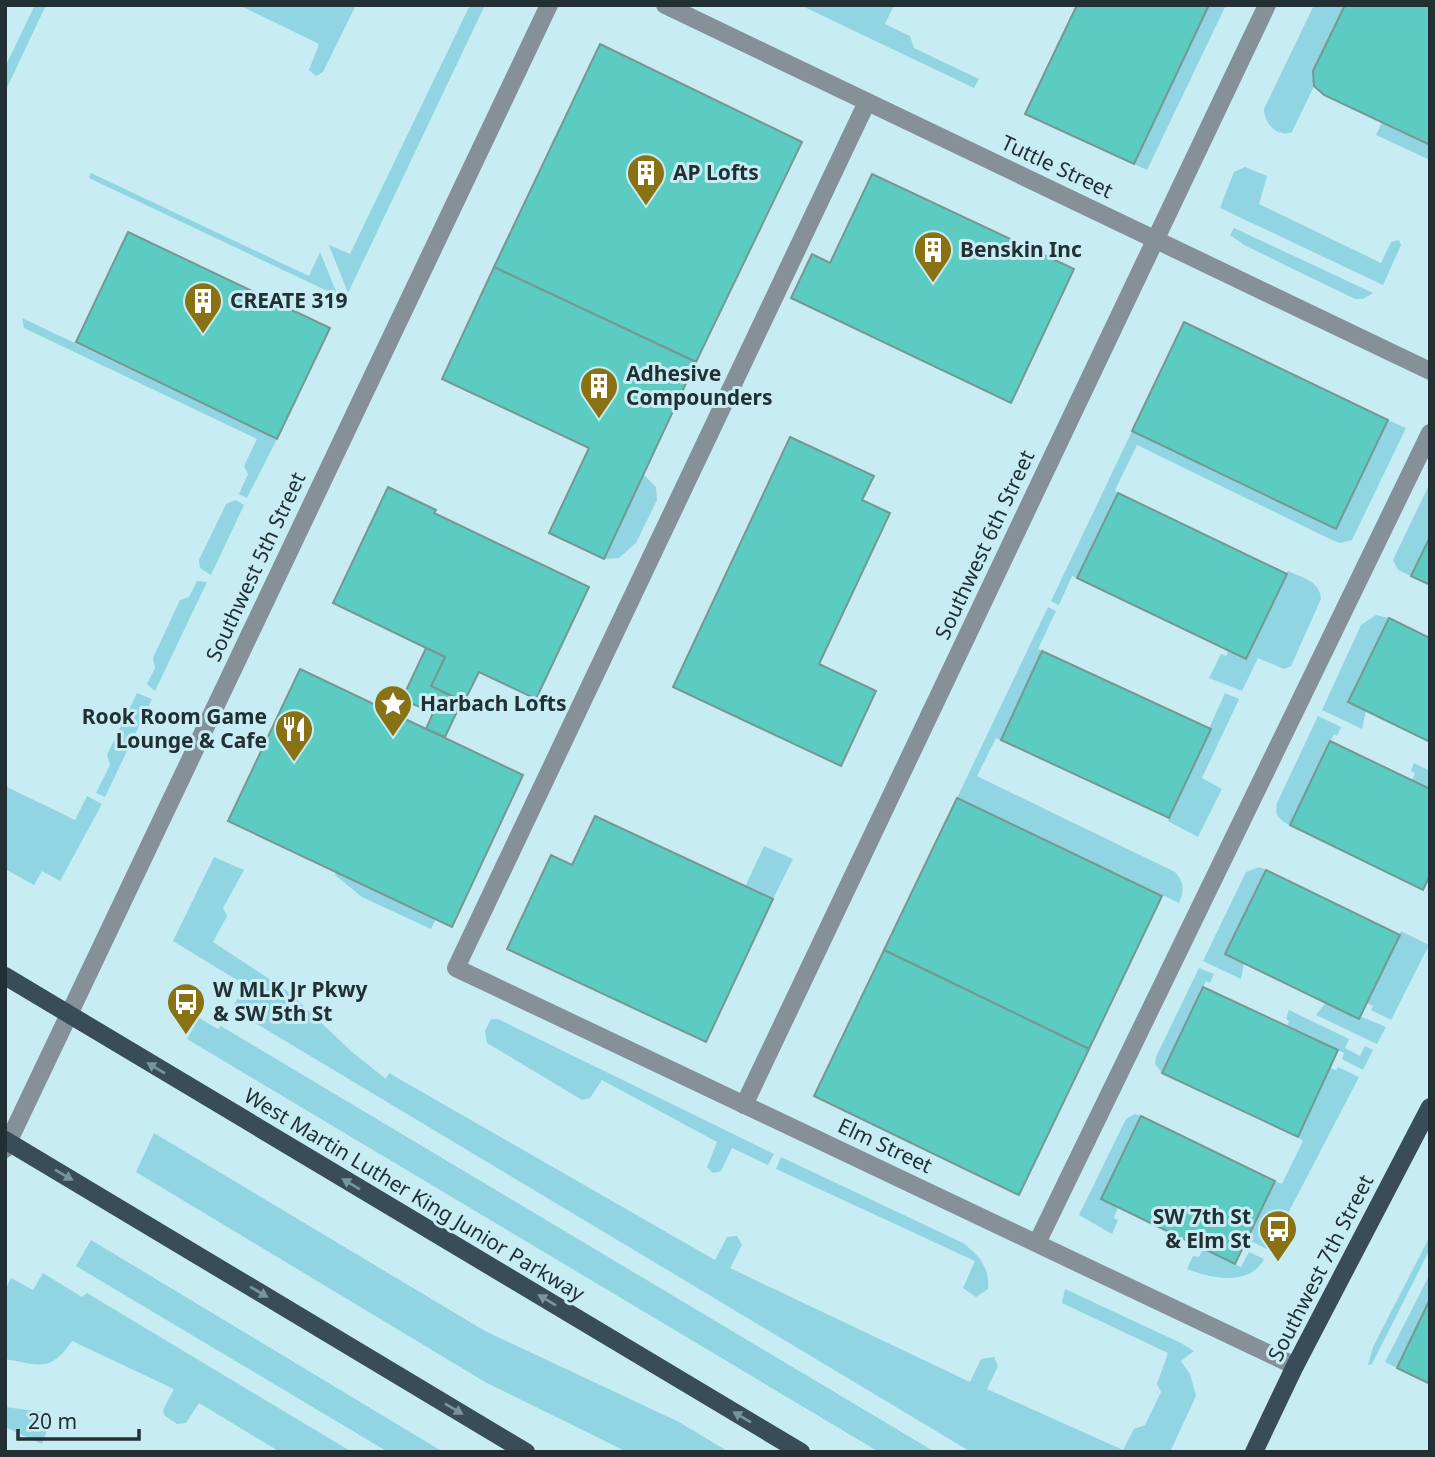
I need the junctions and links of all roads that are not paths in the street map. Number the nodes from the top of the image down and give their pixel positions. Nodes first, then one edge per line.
1 (549, 5) edge
2 (665, 5) edge
3 (1267, 5) edge
4 (867, 102) junction
5 (1156, 239) junction
6 (1430, 371) edge
7 (1430, 433) edge
8 (5, 976) edge
9 (67, 1015) junction
10 (744, 1105) junction
11 (1430, 1107) edge
12 (6, 1143) edge
13 (1037, 1242) junction
14 (1295, 1366) junction
15 (526, 1452) edge
16 (801, 1452) edge
17 (1254, 1452) edge

1 - 9 street, Southwest 5th Street
2 - 4 street, Tuttle Street
3 - 5 street, Southwest 6th Street
4 - 5 street, Tuttle Street
4 - 10 street, Elm Street
5 - 6 street, Tuttle Street
5 - 10 street, Southwest 6th Street
7 - 13 street
8 - 9 main road, West Martin Luther King Junior Parkway
9 - 12 street, Southwest 5th Street
16 -> 9 main road, West Martin Luther King Junior Parkway
10 - 13 street, Elm Street
11 - 14 main road, Southwest 7th Street
12 -> 15 main road
13 - 14 street, Elm Street
14 - 17 main road, Southwest 7th Street

